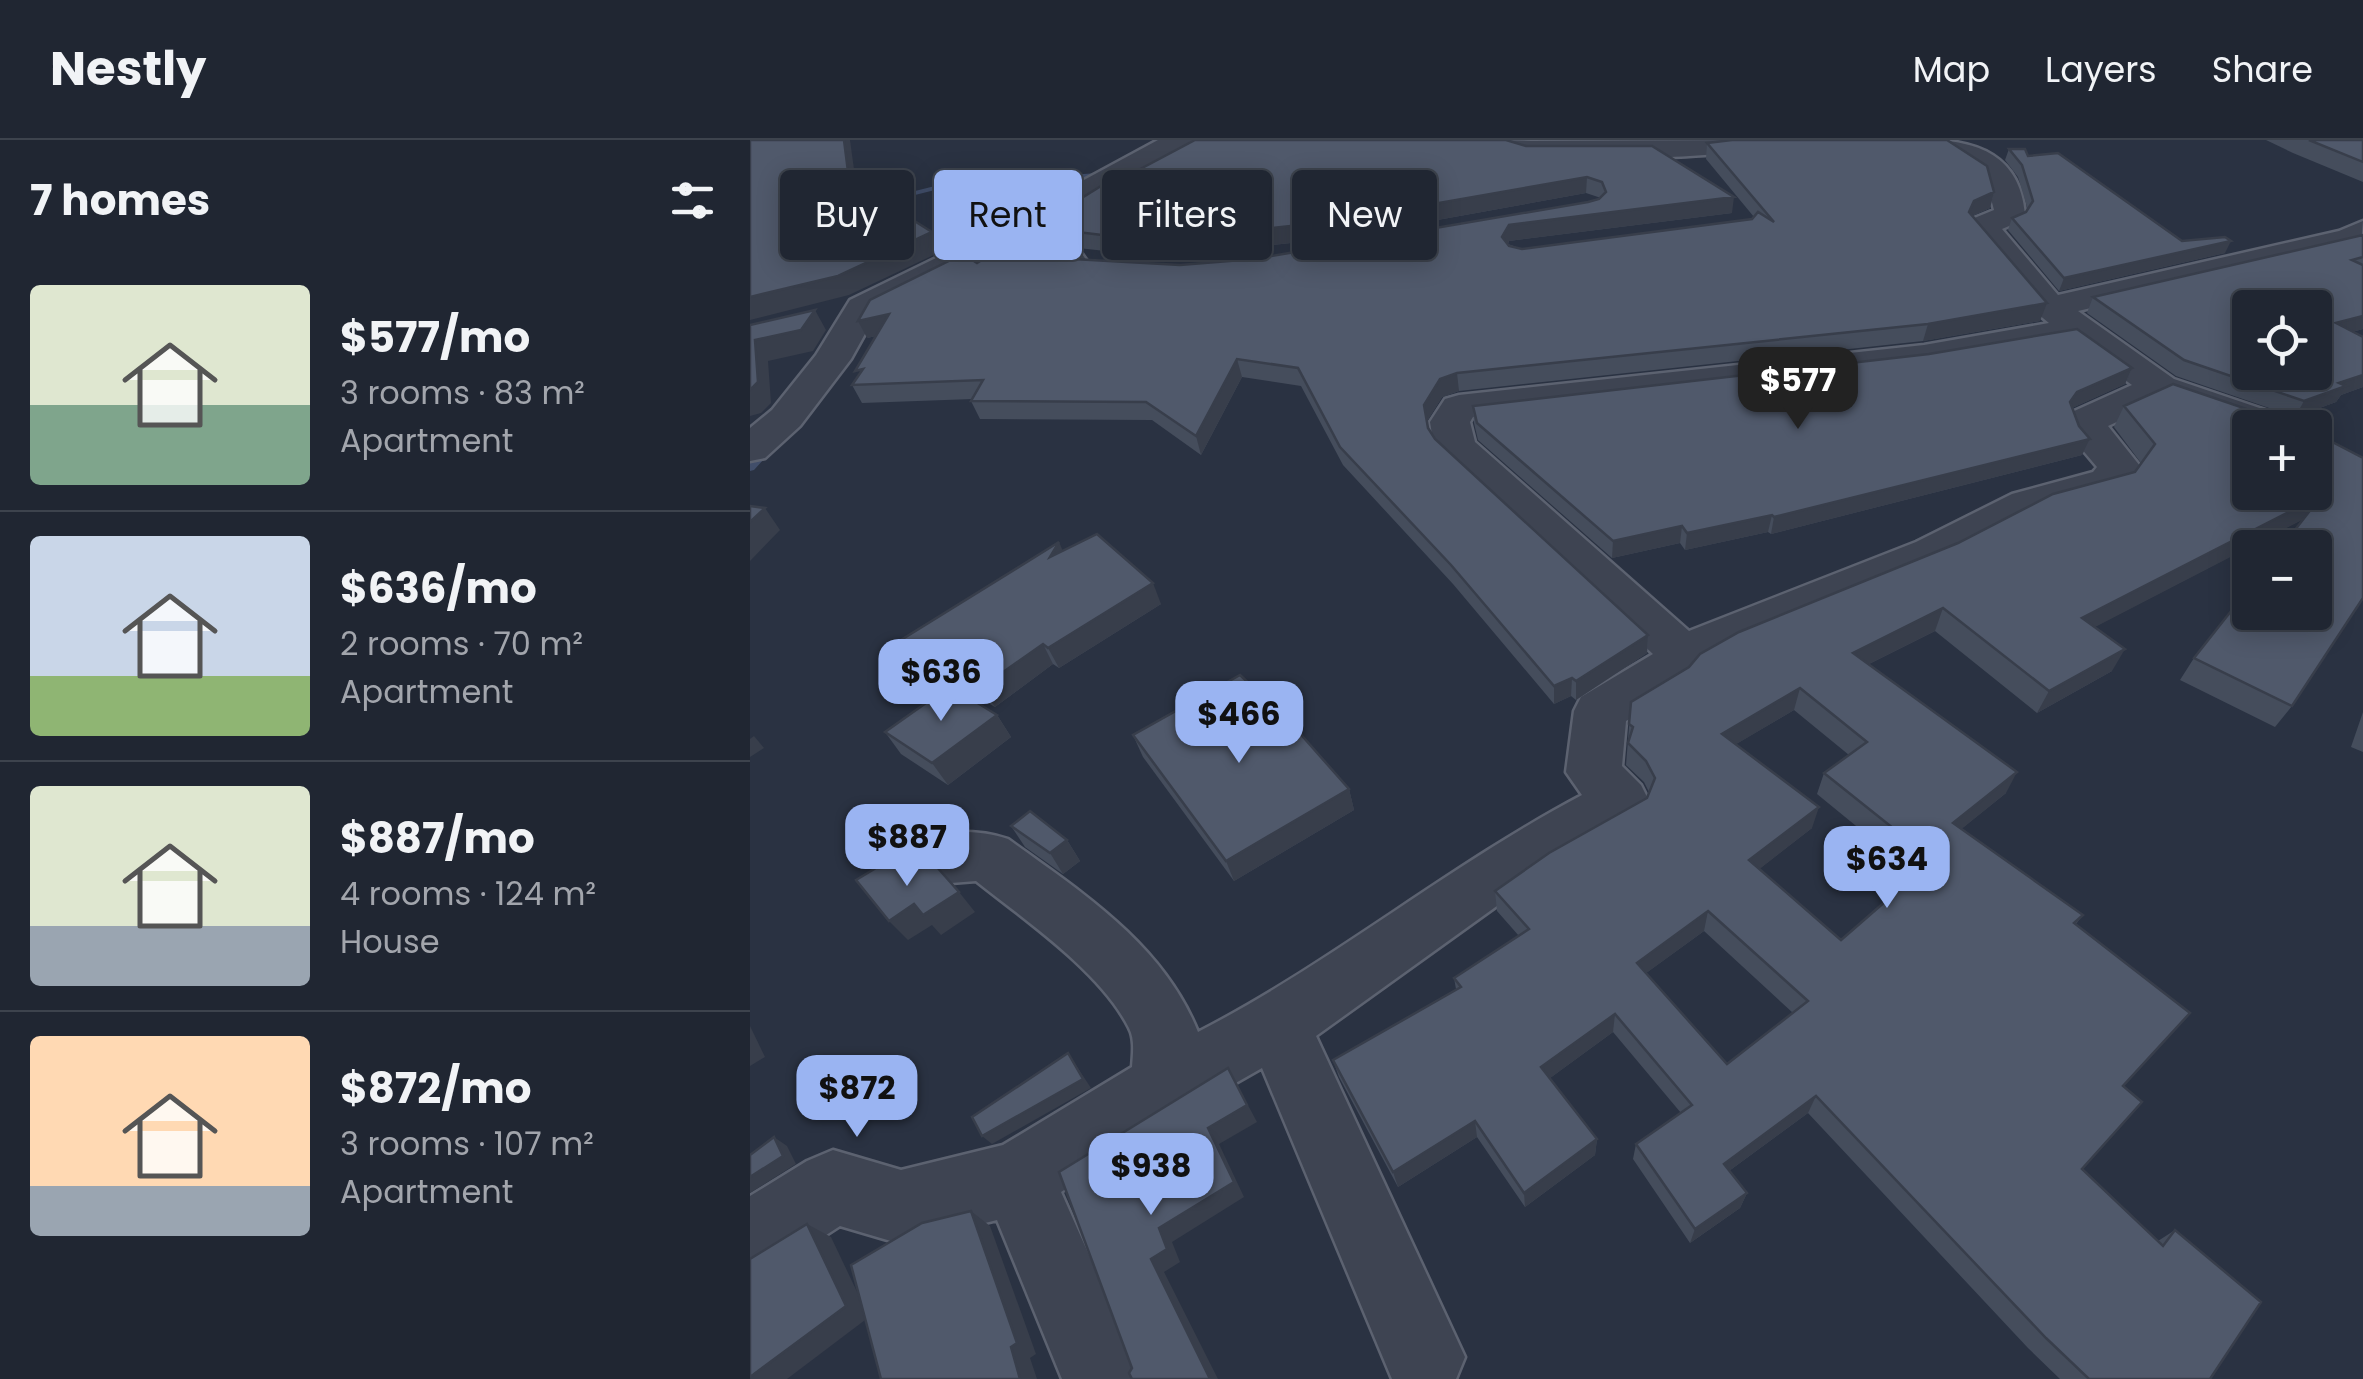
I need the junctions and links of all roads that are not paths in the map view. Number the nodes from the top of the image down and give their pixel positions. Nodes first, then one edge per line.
1 (1179, 140) edge
2 (1508, 140) edge
3 (1774, 140) edge
4 (1940, 140) edge
5 (1082, 193) edge
6 (2363, 231) edge
7 (957, 260) edge
8 (1056, 260) edge
9 (1094, 263) edge
10 (862, 306) junction
11 (2066, 317) junction
12 (815, 318) edge
13 (2160, 387) junction
14 (2232, 412) edge
15 (750, 449) edge
16 (1682, 654) junction
17 (901, 862) dead end
18 (1276, 1024) junction
19 (1165, 1084) junction
20 (1018, 1178) junction
21 (750, 1240) edge
22 (1424, 1356) dead end
23 (1103, 1379) edge

1 - 5 street
2 - 3 street
4 - 11 street
6 - 11 street
7 - 10 street
8 - 9 street
10 - 12 street
10 - 15 street
11 - 13 street
11 - 16 street
13 - 14 street
13 - 16 street
16 - 18 street
17 - 19 street
18 - 19 street
18 - 22 street
19 - 20 street
20 - 21 street
20 - 23 street

